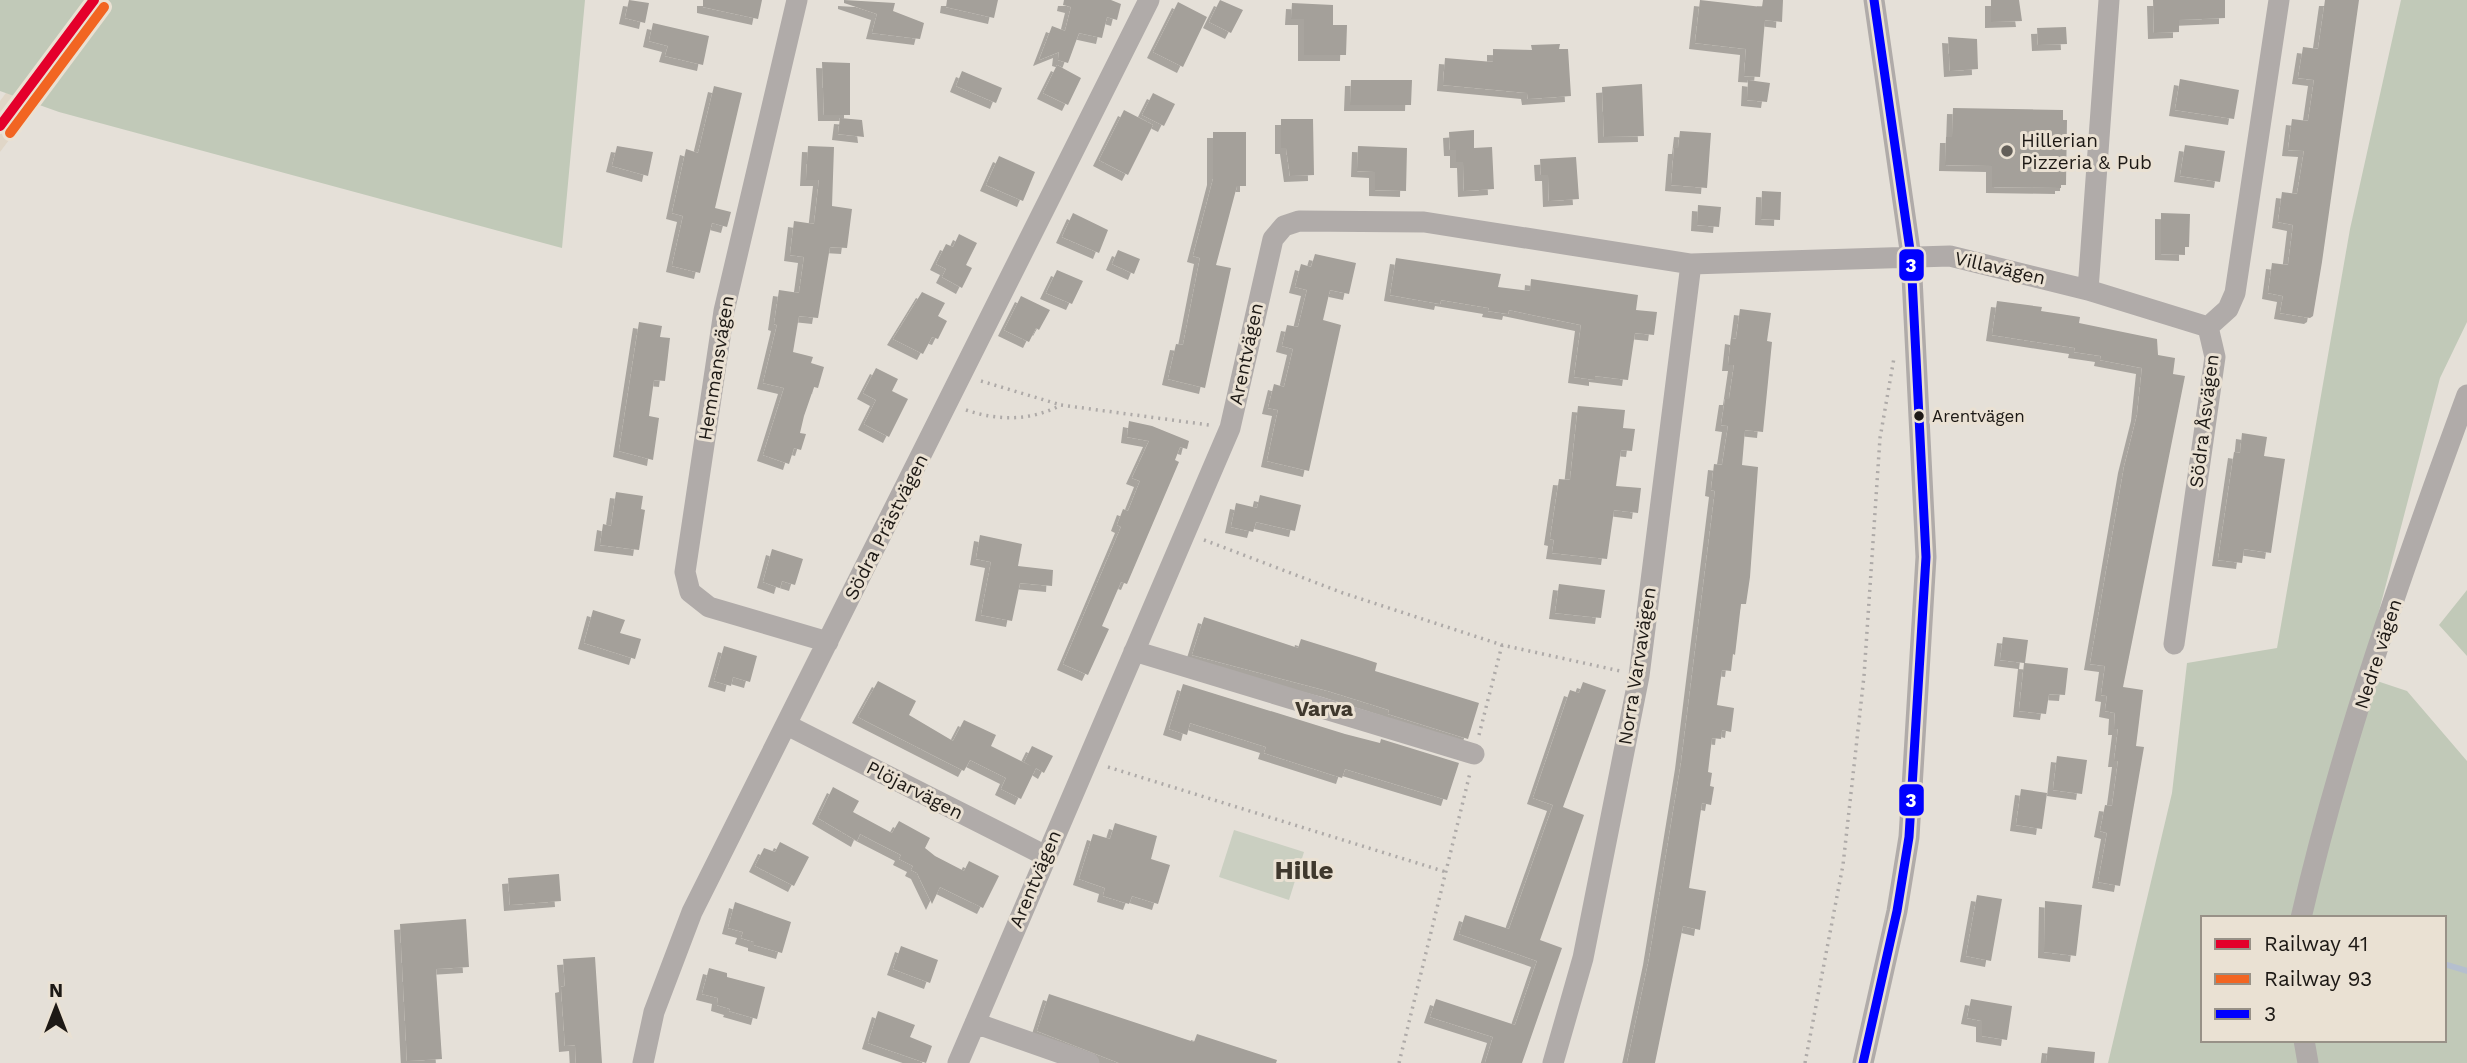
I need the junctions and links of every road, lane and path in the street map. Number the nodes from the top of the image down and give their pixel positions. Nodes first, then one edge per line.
1 (797, 0) edge
2 (1149, 0) edge
3 (1874, 0) edge
4 (2109, 0) edge
5 (2279, 0) edge
6 (1911, 257) junction
7 (1691, 264) junction
8 (2088, 290) junction
9 (2208, 327) junction
10 (1895, 347) dead end
11 (962, 375) junction
12 (2467, 395) edge
13 (947, 404) junction
14 (1061, 405) junction
15 (1230, 428) junction
16 (1185, 532) junction
17 (828, 642) junction
18 (2174, 644) dead end
19 (1502, 645) junction
20 (1134, 651) junction
21 (1639, 676) junction
22 (787, 725) junction
23 (1474, 754) junction
24 (1086, 760) junction
25 (1044, 855) junction
26 (1446, 872) junction
27 (2301, 916) edge
28 (975, 1023) junction
29 (2304, 1042) edge
30 (643, 1063) edge
31 (958, 1063) edge
32 (1089, 1063) edge
33 (1399, 1063) edge
34 (1553, 1063) edge
35 (1805, 1063) edge
36 (1863, 1063) edge
37 (2308, 1063) edge

1 - 17 street, Hemmansvägen
2 - 11 street, Södra Prästvägen
3 - 6 street
4 - 8 street
5 - 9 street, Södra Åsvägen
6 - 7 street, Arentvägen
6 - 8 street, Villavägen
6 - 36 street
7 - 15 street, Arentvägen
7 - 21 street, Norra Varvavägen
8 - 9 street, Villavägen
9 - 18 street, Södra Åsvägen
10 - 35 path
11 - 13 street, Södra Prästvägen
11 - 14 path
12 - 27 street, Nedre vägen
13 - 14 path
13 - 17 street, Södra Prästvägen
14 - 15 path
15 - 16 street, Arentvägen
16 - 19 path
16 - 20 street, Arentvägen
17 - 22 street, Södra Prästvägen
19 - 21 path
19 - 23 path
20 - 23 street
20 - 24 street, Arentvägen
21 - 34 street, Norra Varvavägen
22 - 25 street, Plöjarvägen
22 - 30 street, Södra Prästvägen
23 - 26 path
24 - 25 street, Arentvägen
24 - 26 path
25 - 28 street, Arentvägen
26 - 33 path
28 - 31 street, Arentvägen
28 - 32 street
29 - 37 street

